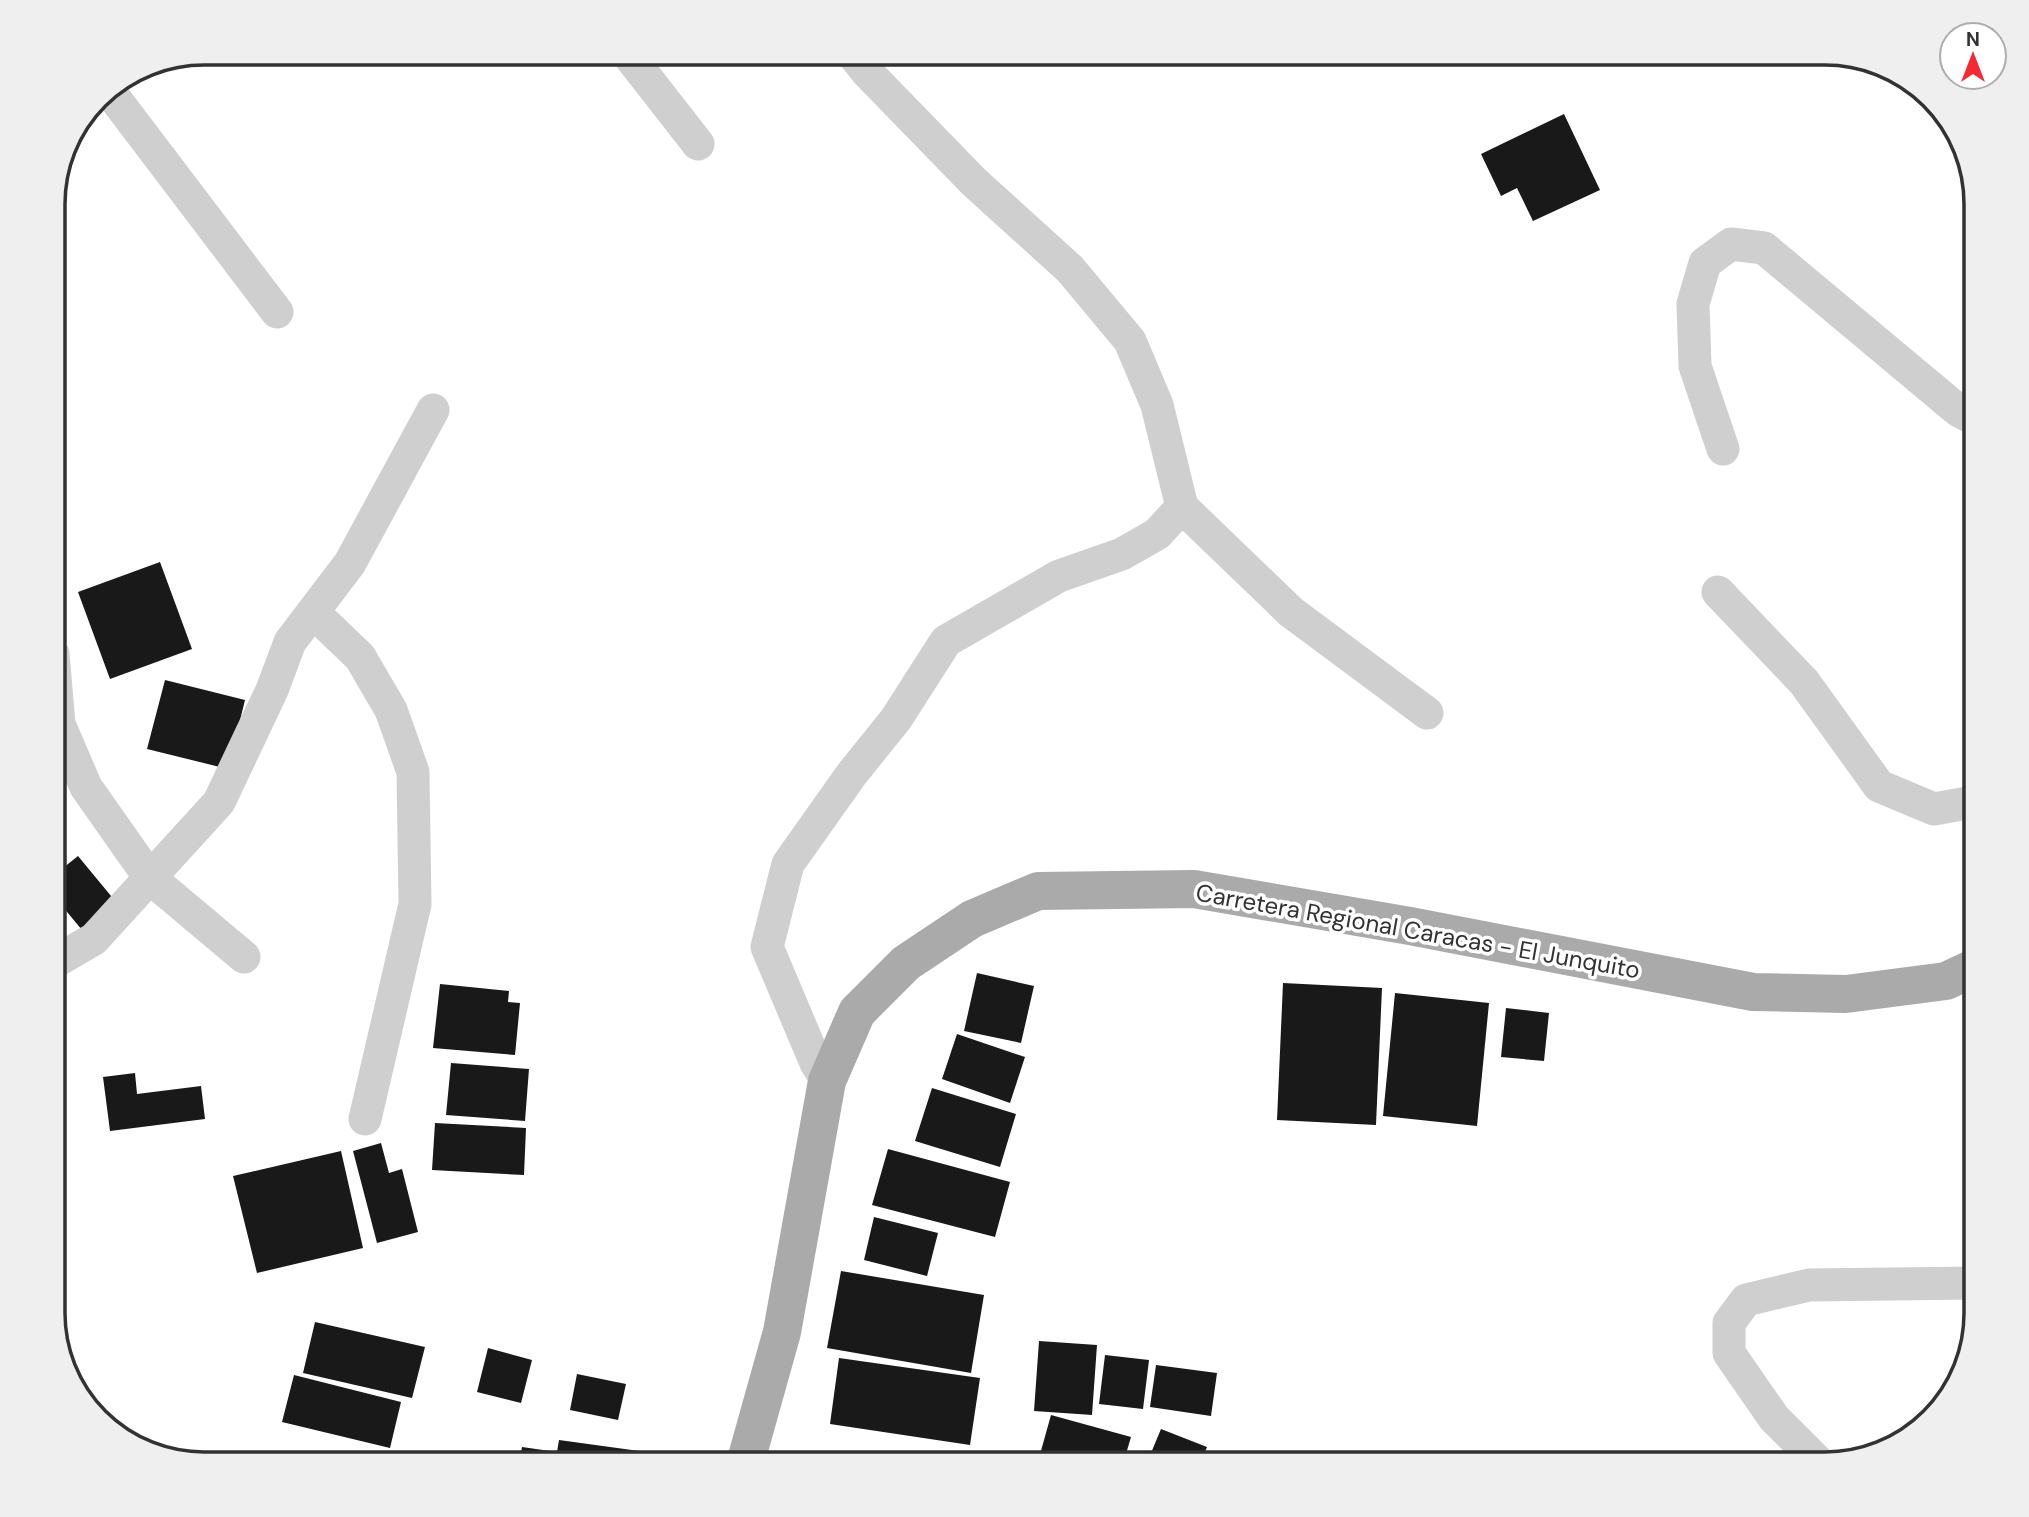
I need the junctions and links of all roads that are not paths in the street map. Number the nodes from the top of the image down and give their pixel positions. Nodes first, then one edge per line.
1 (637, 65) edge
2 (862, 65) edge
3 (114, 97) edge
4 (698, 144) dead end
5 (277, 312) dead end
6 (433, 410) dead end
7 (1964, 414) edge
8 (1723, 449) dead end
9 (1182, 507) junction
10 (1718, 592) dead end
11 (313, 612) junction
12 (1427, 713) dead end
13 (65, 746) edge
14 (1964, 804) edge
15 (150, 878) junction
16 (65, 956) edge
17 (244, 957) dead end
18 (1964, 973) edge
19 (827, 1081) junction
20 (365, 1119) dead end
21 (1964, 1283) edge
22 (749, 1452) edge
23 (1807, 1452) edge

1 - 4 street
2 - 9 street
3 - 5 street
6 - 11 street
7 - 8 street
9 - 12 street
9 - 19 street
10 - 14 street
11 - 15 street
11 - 20 street
13 - 15 street
15 - 16 street
15 - 17 street
18 - 19 main road, Carretera Regional Caracas - El Junquito
19 - 22 main road, Carretera Regional Caracas - El Junquito
21 - 23 street

